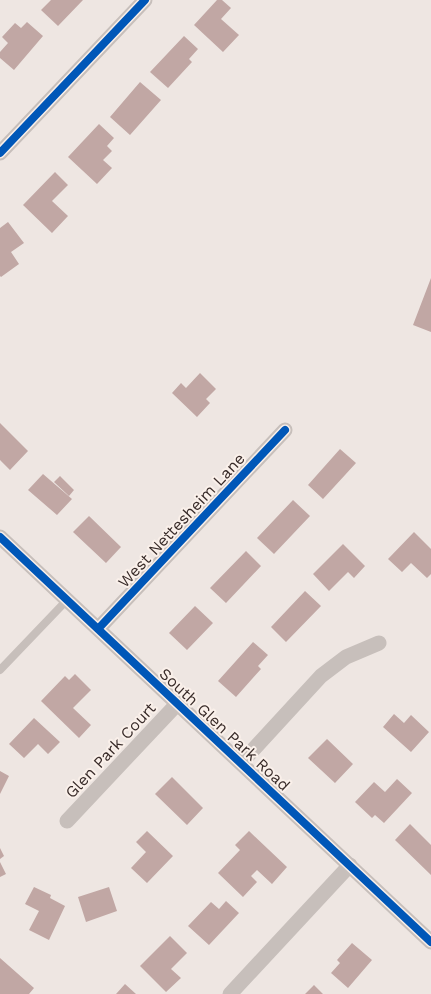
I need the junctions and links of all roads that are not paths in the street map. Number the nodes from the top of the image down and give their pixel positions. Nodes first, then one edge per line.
1 (145, 0) edge
2 (0, 153) edge
3 (285, 430) dead end
4 (0, 537) edge
5 (67, 600) junction
6 (98, 628) junction
7 (380, 643) dead end
8 (0, 670) edge
9 (178, 703) junction
10 (240, 763) junction
11 (67, 822) dead end
12 (350, 865) junction
13 (431, 942) edge
14 (230, 994) edge

1 - 2 street
3 - 6 street, West Nettesheim Lane
4 - 5 street, South Glen Park Road
5 - 6 street, South Glen Park Road
5 - 8 lane
6 - 9 street, South Glen Park Road
7 - 10 street
9 - 10 street, South Glen Park Road
9 - 11 street, Glen Park Court
10 - 12 street, South Glen Park Road
12 - 13 street, South Glen Park Road
12 - 14 street

